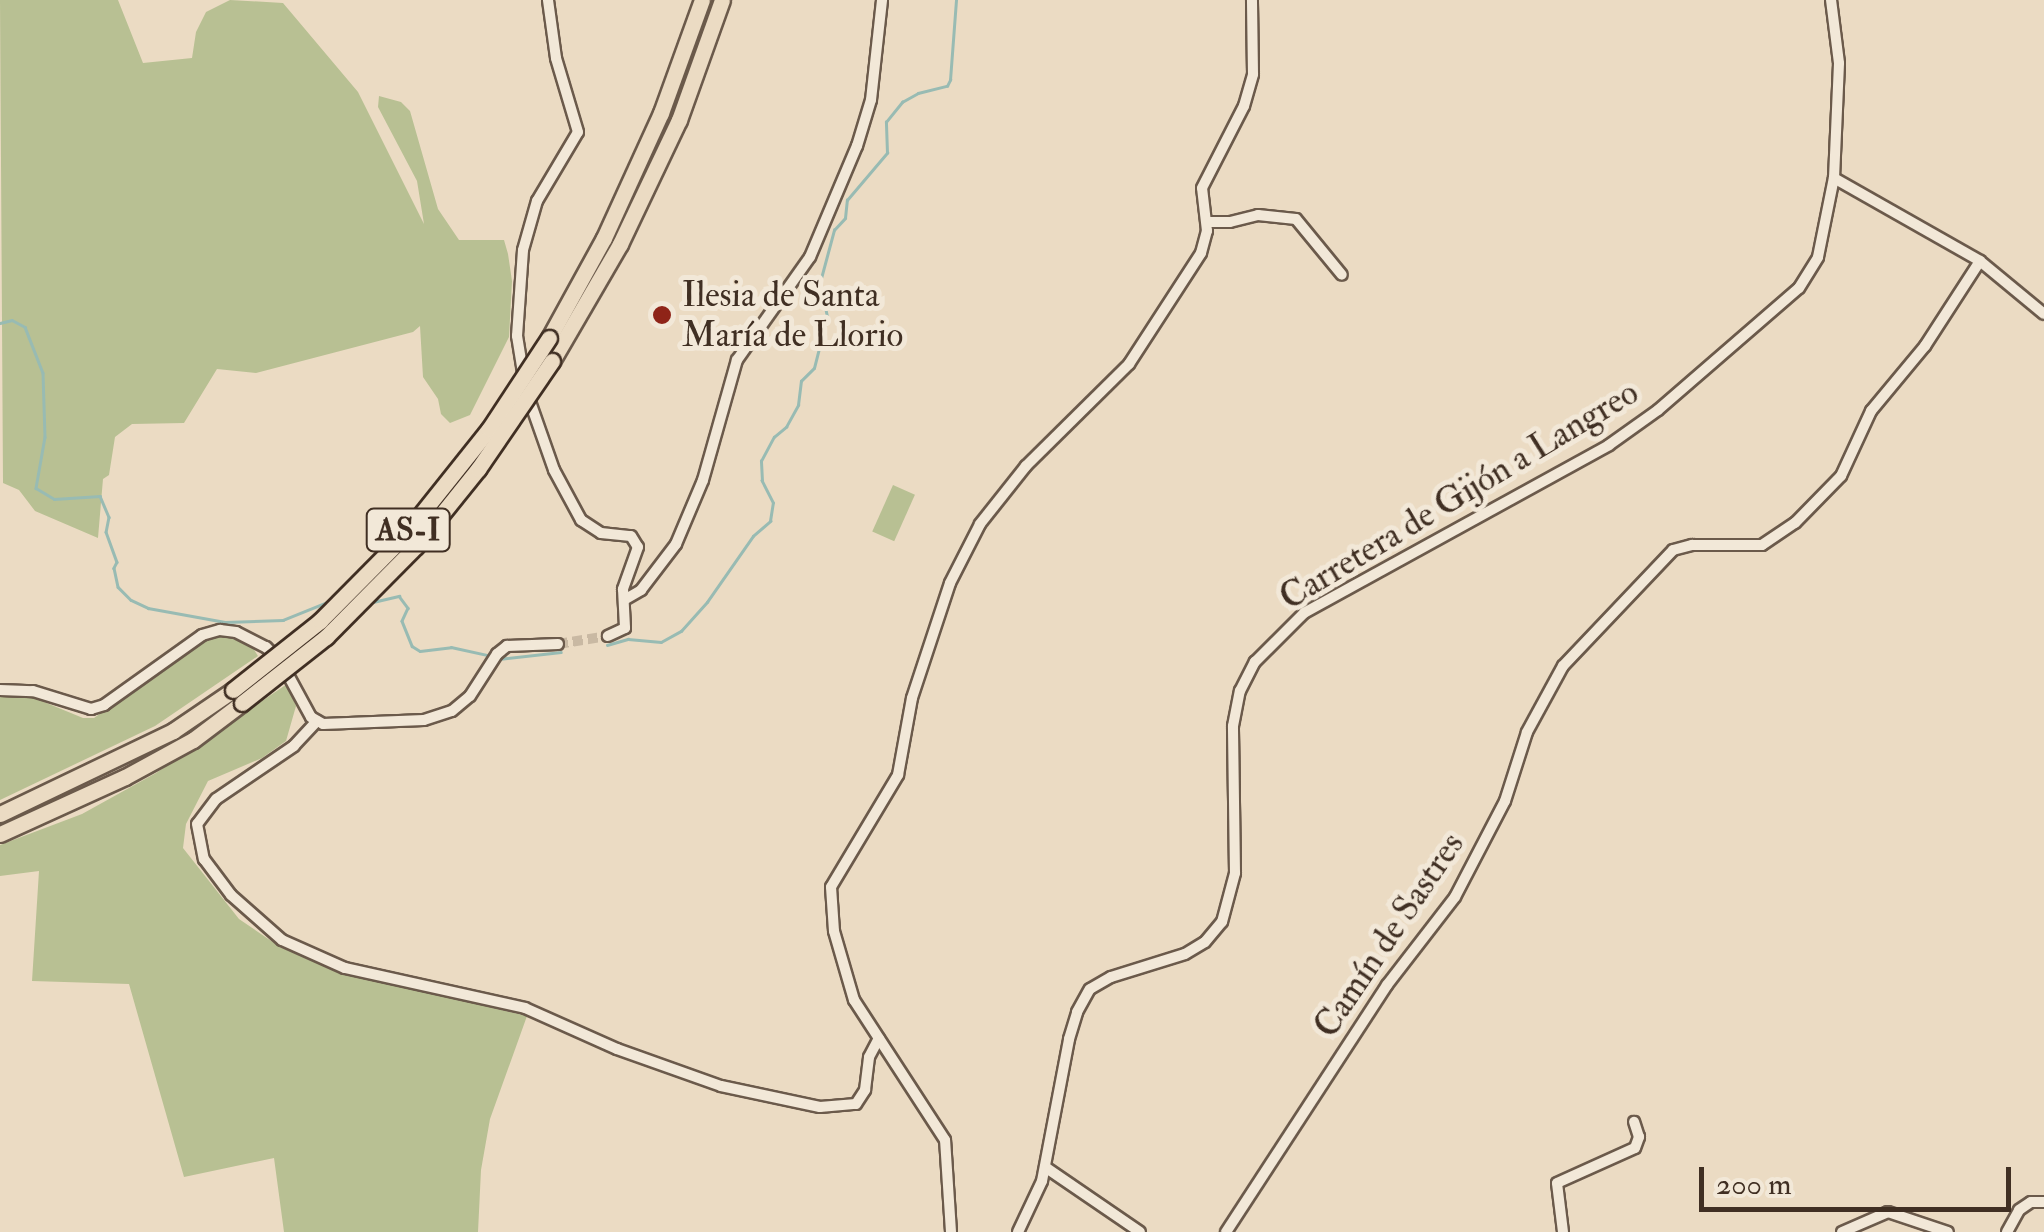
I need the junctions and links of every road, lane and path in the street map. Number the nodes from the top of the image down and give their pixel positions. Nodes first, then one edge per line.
1 (548, 0) edge
2 (702, 0) edge
3 (722, 0) edge
4 (882, 0) edge
5 (1252, 0) edge
6 (1832, 0) edge
7 (1834, 178) junction
8 (1207, 222) junction
9 (1980, 262) junction
10 (1342, 275) dead end
11 (2044, 314) edge
12 (624, 600) junction
13 (608, 636) dead end
14 (558, 644) tunnel mouth
15 (0, 690) edge
16 (238, 696) junction
17 (317, 721) junction
18 (0, 814) edge
19 (0, 834) edge
20 (879, 1038) junction
21 (1634, 1122) dead end
22 (1045, 1167) junction
23 (2044, 1202) edge
24 (951, 1232) edge
25 (1018, 1232) edge
26 (1140, 1232) edge
27 (1226, 1232) edge
28 (1563, 1232) edge
29 (1842, 1232) edge
30 (1948, 1232) edge
31 (2008, 1232) edge

1 - 12 street
2 - 16 highway, AS-I, bridge
3 - 16 highway, AS-I, bridge
4 - 12 street
5 - 8 street
6 - 7 street, Carretera de Gijón a Langreo
7 - 9 street
7 - 22 street, Carretera de Gijón a Langreo
8 - 10 street
8 - 20 street
9 - 11 street
9 - 27 street, Camín de Sastres
12 - 13 street
14 - 17 street
15 - 17 street
16 - 18 highway, AS-I
16 - 19 highway, AS-I
17 - 20 street
20 - 24 street
21 - 28 street
22 - 25 street, Carretera de Gijón a Langreo
22 - 26 street
23 - 31 street
29 - 30 street

